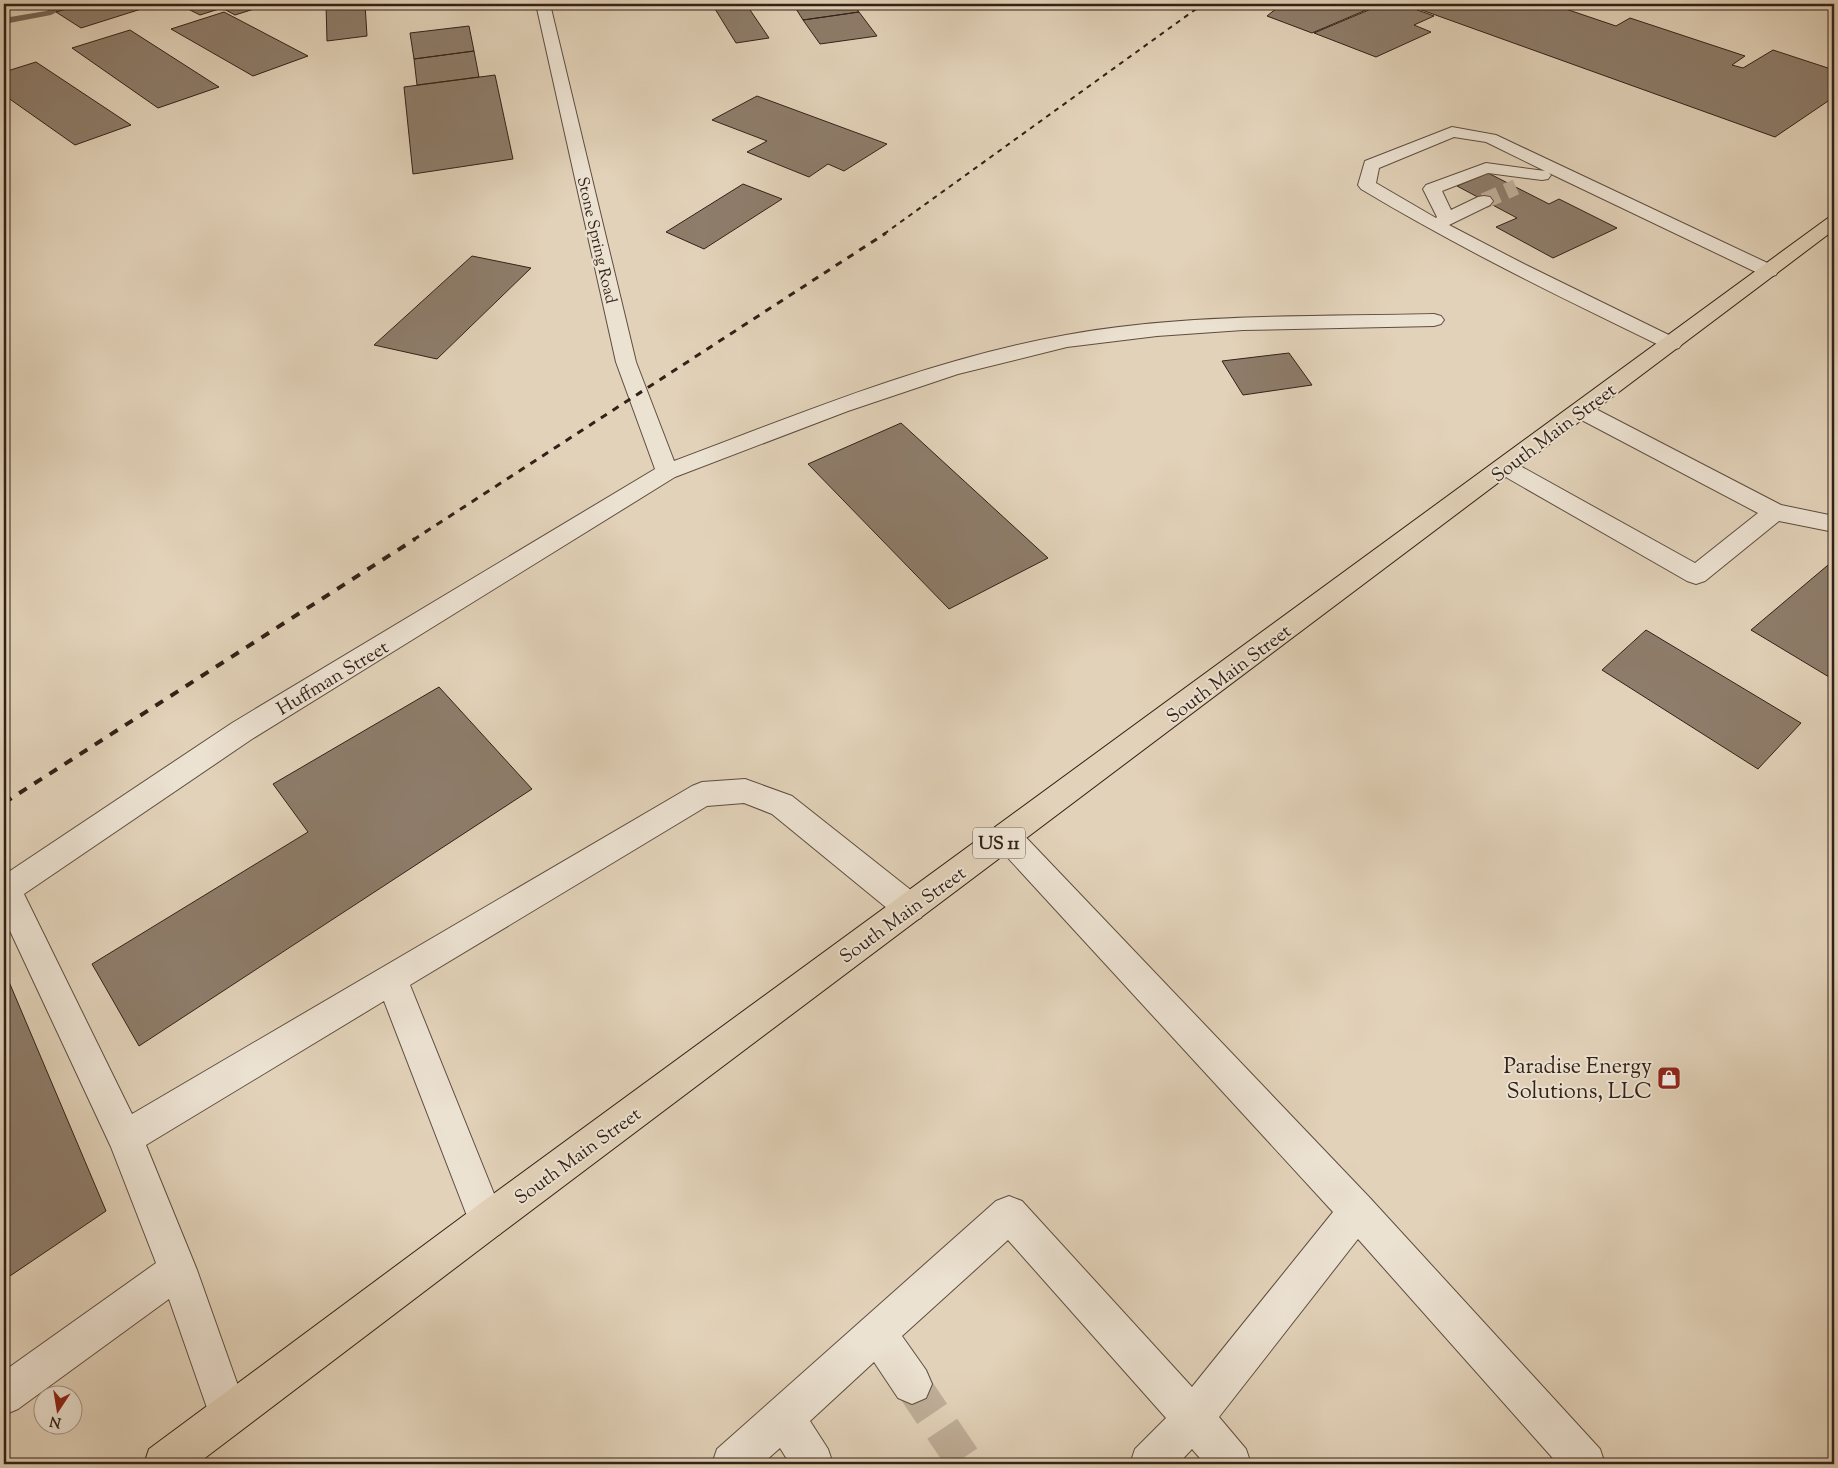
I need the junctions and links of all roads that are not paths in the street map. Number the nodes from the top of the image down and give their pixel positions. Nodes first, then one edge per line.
1 (543, 4) edge
2 (1549, 172) junction
3 (1516, 187) tunnel mouth
4 (1484, 201) tunnel mouth
5 (1441, 222) junction
6 (1834, 222) edge
7 (1769, 271) junction
8 (1434, 320) dead end
9 (1672, 344) junction
10 (1582, 411) junction
11 (1505, 467) junction
12 (666, 472) junction
13 (1775, 512) junction
14 (1834, 524) edge
15 (1007, 837) junction
16 (5, 891) edge
17 (910, 908) junction
18 (392, 979) junction
19 (125, 1138) junction
20 (1357, 1211) junction
21 (487, 1221) junction
22 (178, 1270) junction
23 (877, 1334) junction
24 (912, 1384) tunnel mouth
25 (4, 1395) edge
26 (228, 1414) junction
27 (784, 1416) junction
28 (1193, 1418) junction
29 (164, 1464) edge
30 (732, 1464) edge
31 (814, 1464) edge
32 (1150, 1464) edge
33 (1231, 1464) edge
34 (1585, 1464) edge

1 - 12 street, Stone Spring Road
2 - 3 street
2 - 5 street
2 - 5 street
2 - 7 street
4 - 5 street
5 - 9 street
6 - 7 main road, South Main Street / US 11
7 - 9 main road, South Main Street / US 11
8 - 12 street, Huffman Street
9 - 10 main road, South Main Street / US 11
10 - 11 main road, South Main Street / US 11
10 - 13 street
11 - 13 street
11 - 15 main road, South Main Street / US 11
12 - 16 street, Huffman Street
13 - 14 street
15 - 17 main road, South Main Street / US 11
15 - 20 street
16 - 19 street
17 - 18 street
17 - 21 main road, South Main Street / US 11
18 - 19 street
18 - 21 street
19 - 22 street
20 - 28 street
20 - 34 street
21 - 26 main road, South Main Street / US 11
22 - 25 street
22 - 26 street
23 - 24 street
23 - 27 street
23 - 28 street
26 - 29 main road, South Main Street / US 11
27 - 30 street
27 - 31 street
28 - 32 street
28 - 33 street

